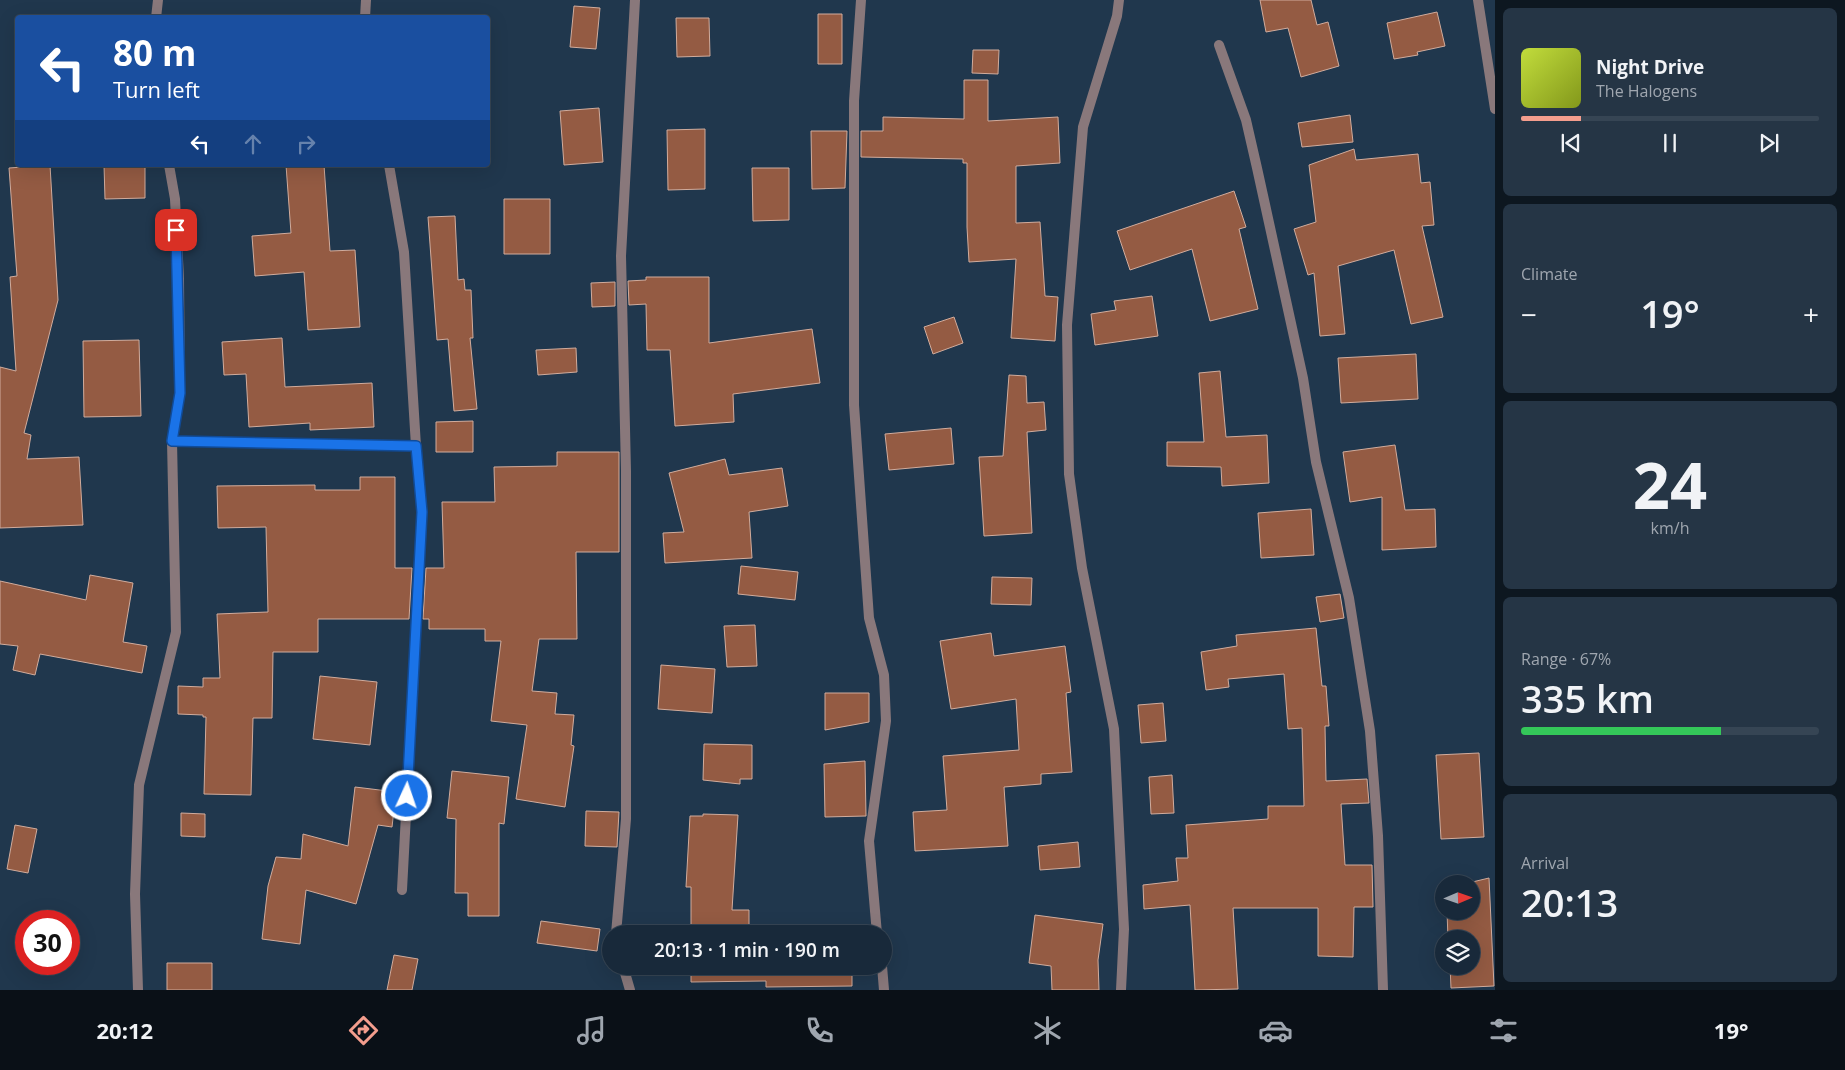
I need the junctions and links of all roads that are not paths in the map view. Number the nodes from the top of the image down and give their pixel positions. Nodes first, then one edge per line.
1 (158, 0) edge
2 (366, 0) edge
3 (635, 0) edge
4 (861, 0) edge
5 (1119, 0) edge
6 (1478, 0) edge
7 (156, 15) edge
8 (365, 15) edge
9 (1220, 45) dead end
10 (1495, 109) edge
11 (169, 167) edge
12 (389, 167) edge
13 (172, 441) junction
14 (416, 446) junction
15 (402, 890) dead end
16 (617, 925) edge
17 (876, 925) edge
18 (626, 975) edge
19 (883, 975) edge
20 (138, 990) edge
21 (630, 990) edge
22 (884, 990) edge
23 (1121, 990) edge
24 (1383, 990) edge

1 - 7 street
2 - 8 street
3 - 16 street
4 - 17 street
5 - 23 street
6 - 10 street
9 - 24 street
11 - 13 street
12 - 14 street
13 - 14 street
13 - 20 street
14 - 15 street
18 - 21 street
19 - 22 street

